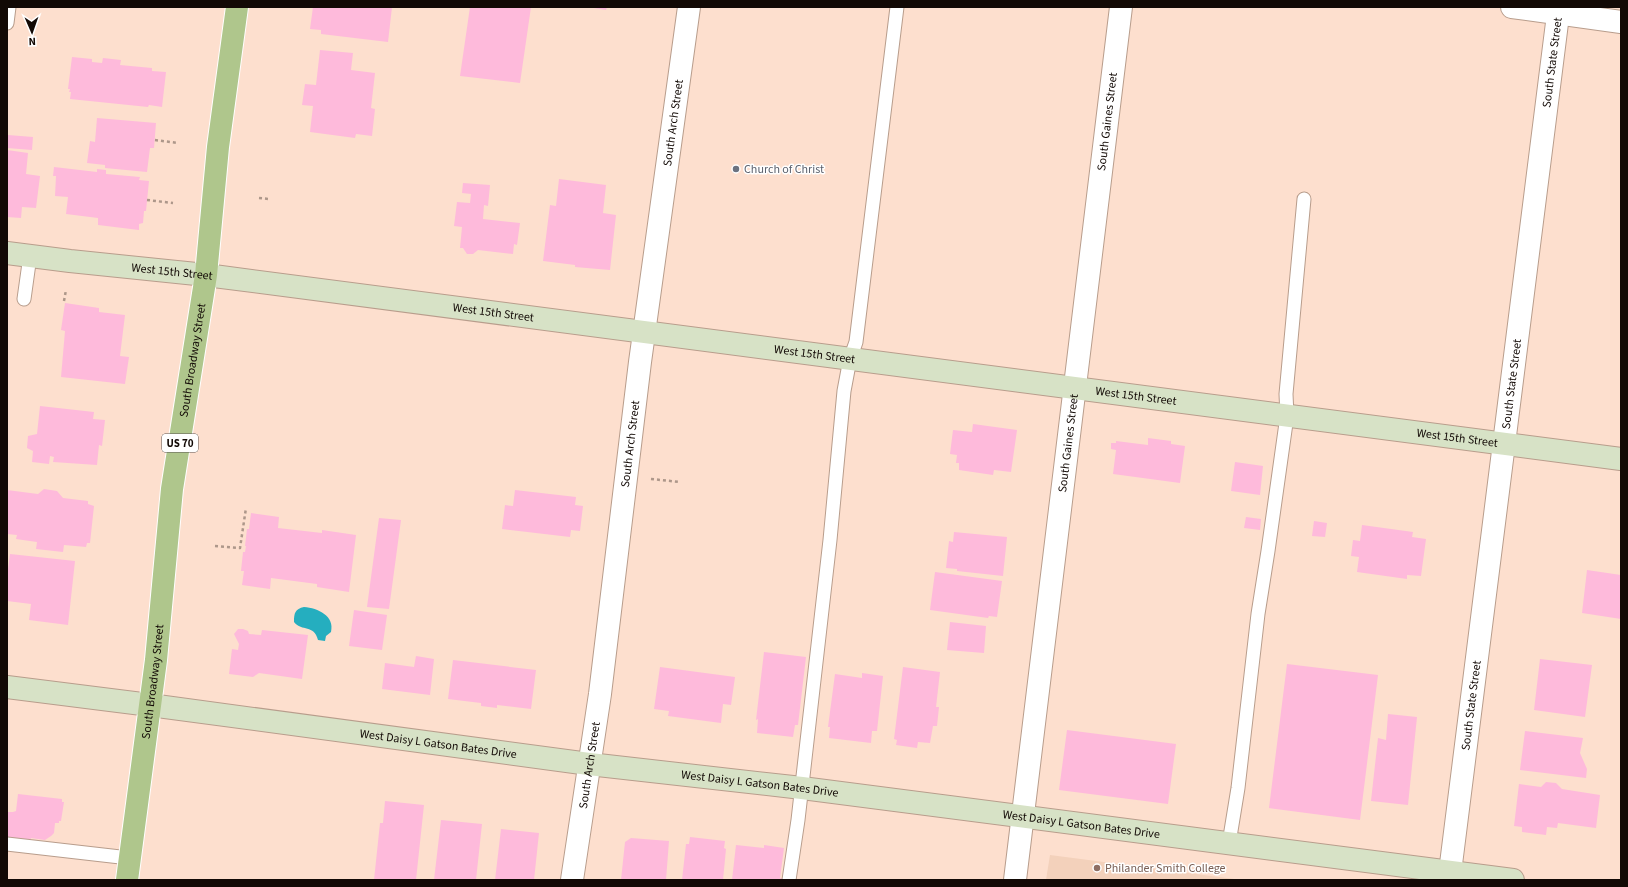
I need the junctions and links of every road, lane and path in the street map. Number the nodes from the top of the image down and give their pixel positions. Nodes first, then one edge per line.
1 (9, 7) edge
2 (237, 7) edge
3 (689, 7) edge
4 (897, 7) edge
5 (1121, 7) edge
6 (1512, 7) edge
7 (1558, 10) edge
8 (1621, 22) edge
9 (7, 23) edge
10 (154, 140) dead end
11 (178, 143) dead end
12 (259, 198) dead end
13 (269, 198) dead end
14 (1304, 199) dead end
15 (147, 200) dead end
16 (173, 203) dead end
17 (7, 253) edge
18 (30, 256) junction
19 (206, 275) junction
20 (66, 290) dead end
21 (24, 299) dead end
22 (64, 301) dead end
23 (645, 332) junction
24 (850, 359) junction
25 (1074, 389) junction
26 (1287, 416) junction
27 (1504, 444) junction
28 (1621, 459) edge
29 (627, 476) junction
30 (680, 482) dead end
31 (246, 508) dead end
32 (215, 546) dead end
33 (7, 687) edge
34 (150, 705) junction
35 (589, 764) junction
36 (802, 788) junction
37 (1022, 818) junction
38 (1229, 843) junction
39 (7, 844) edge
40 (129, 858) junction
41 (1450, 876) edge
42 (127, 880) edge
43 (572, 880) edge
44 (789, 880) edge
45 (1015, 880) edge
46 (1513, 880) edge

1 - 9 lane
2 - 19 main road, South Broadway Street / US 70
3 - 23 street, South Arch Street
4 - 24 lane
5 - 25 street, South Gaines Street
6 - 7 street
7 - 8 street
7 - 27 street, South State Street
10 - 11 path
12 - 13 path
14 - 26 lane
15 - 16 path
17 - 18 street, West 15th Street
18 - 19 street, West 15th Street
18 - 21 lane
19 - 23 street, West 15th Street
19 - 34 main road, South Broadway Street / US 70
20 - 22 path
23 - 24 street, West 15th Street
23 - 29 street, South Arch Street
24 - 25 street, West 15th Street
24 - 36 lane
25 - 26 street, West 15th Street
25 - 37 street, South Gaines Street
26 - 27 street, West 15th Street
26 - 38 lane
27 - 28 street, West 15th Street
27 - 41 street, South State Street
29 - 30 path
29 - 35 street, South Arch Street
31 - 32 path
33 - 34 street, West Daisy L Gatson Bates Drive
34 - 35 street, West Daisy L Gatson Bates Drive
34 - 40 main road, South Broadway Street / US 70
35 - 36 street, West Daisy L Gatson Bates Drive
35 - 43 street, South Arch Street
36 - 37 street, West Daisy L Gatson Bates Drive
36 - 44 lane
37 - 38 street, West Daisy L Gatson Bates Drive
37 - 45 street, South Gaines Street
38 - 41 street, West Daisy L Gatson Bates Drive
39 - 40 lane
40 - 42 main road, South Broadway Street / US 70
41 - 46 street, West Daisy L Gatson Bates Drive

